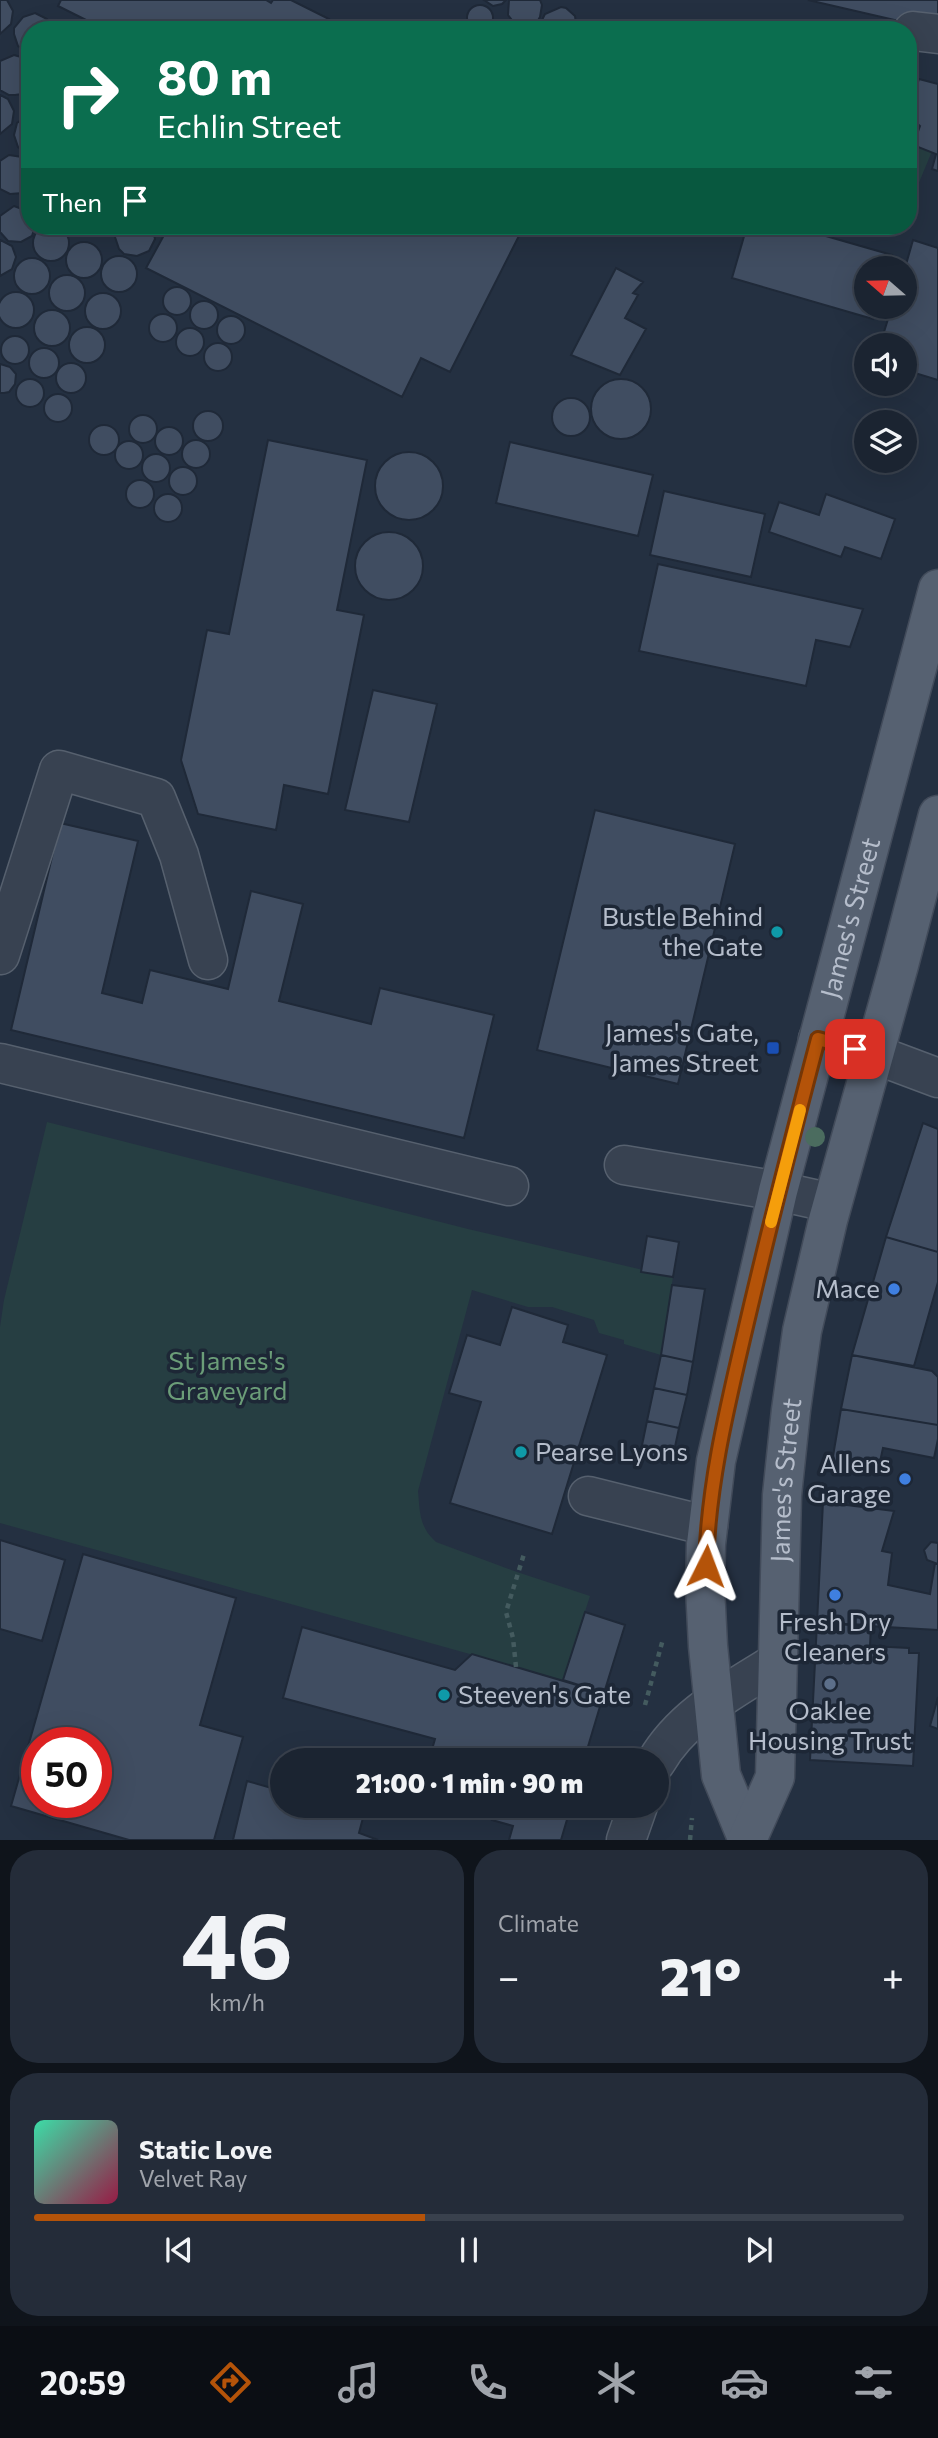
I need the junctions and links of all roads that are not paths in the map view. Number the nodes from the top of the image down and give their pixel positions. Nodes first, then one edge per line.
1 (938, 589) edge
2 (938, 815) edge
3 (0, 955) edge
4 (208, 960) dead end
5 (818, 1039) junction
6 (874, 1054) junction
7 (0, 1063) edge
8 (938, 1078) edge
9 (624, 1165) dead end
10 (509, 1186) dead end
11 (778, 1191) junction
12 (832, 1203) junction
13 (588, 1496) dead end
14 (708, 1526) junction
15 (777, 1662) junction
16 (713, 1703) junction
17 (664, 1748) edge
18 (634, 1818) edge
19 (626, 1839) edge
20 (747, 1839) edge

1 - 5 main road, James's Street
2 - 6 main road, James's Street
3 - 4 street
5 - 6 street
5 - 11 main road, James's Street
6 - 8 street
6 - 12 main road, James's Street
7 - 10 street
9 - 11 street
11 - 12 street
11 - 14 main road, James's Street
12 - 15 main road, James's Street
13 - 14 street
14 - 16 main road, James's Street
15 - 16 street
15 - 20 main road, James's Street
16 - 17 street
16 - 20 main road, James's Street
18 - 19 street

